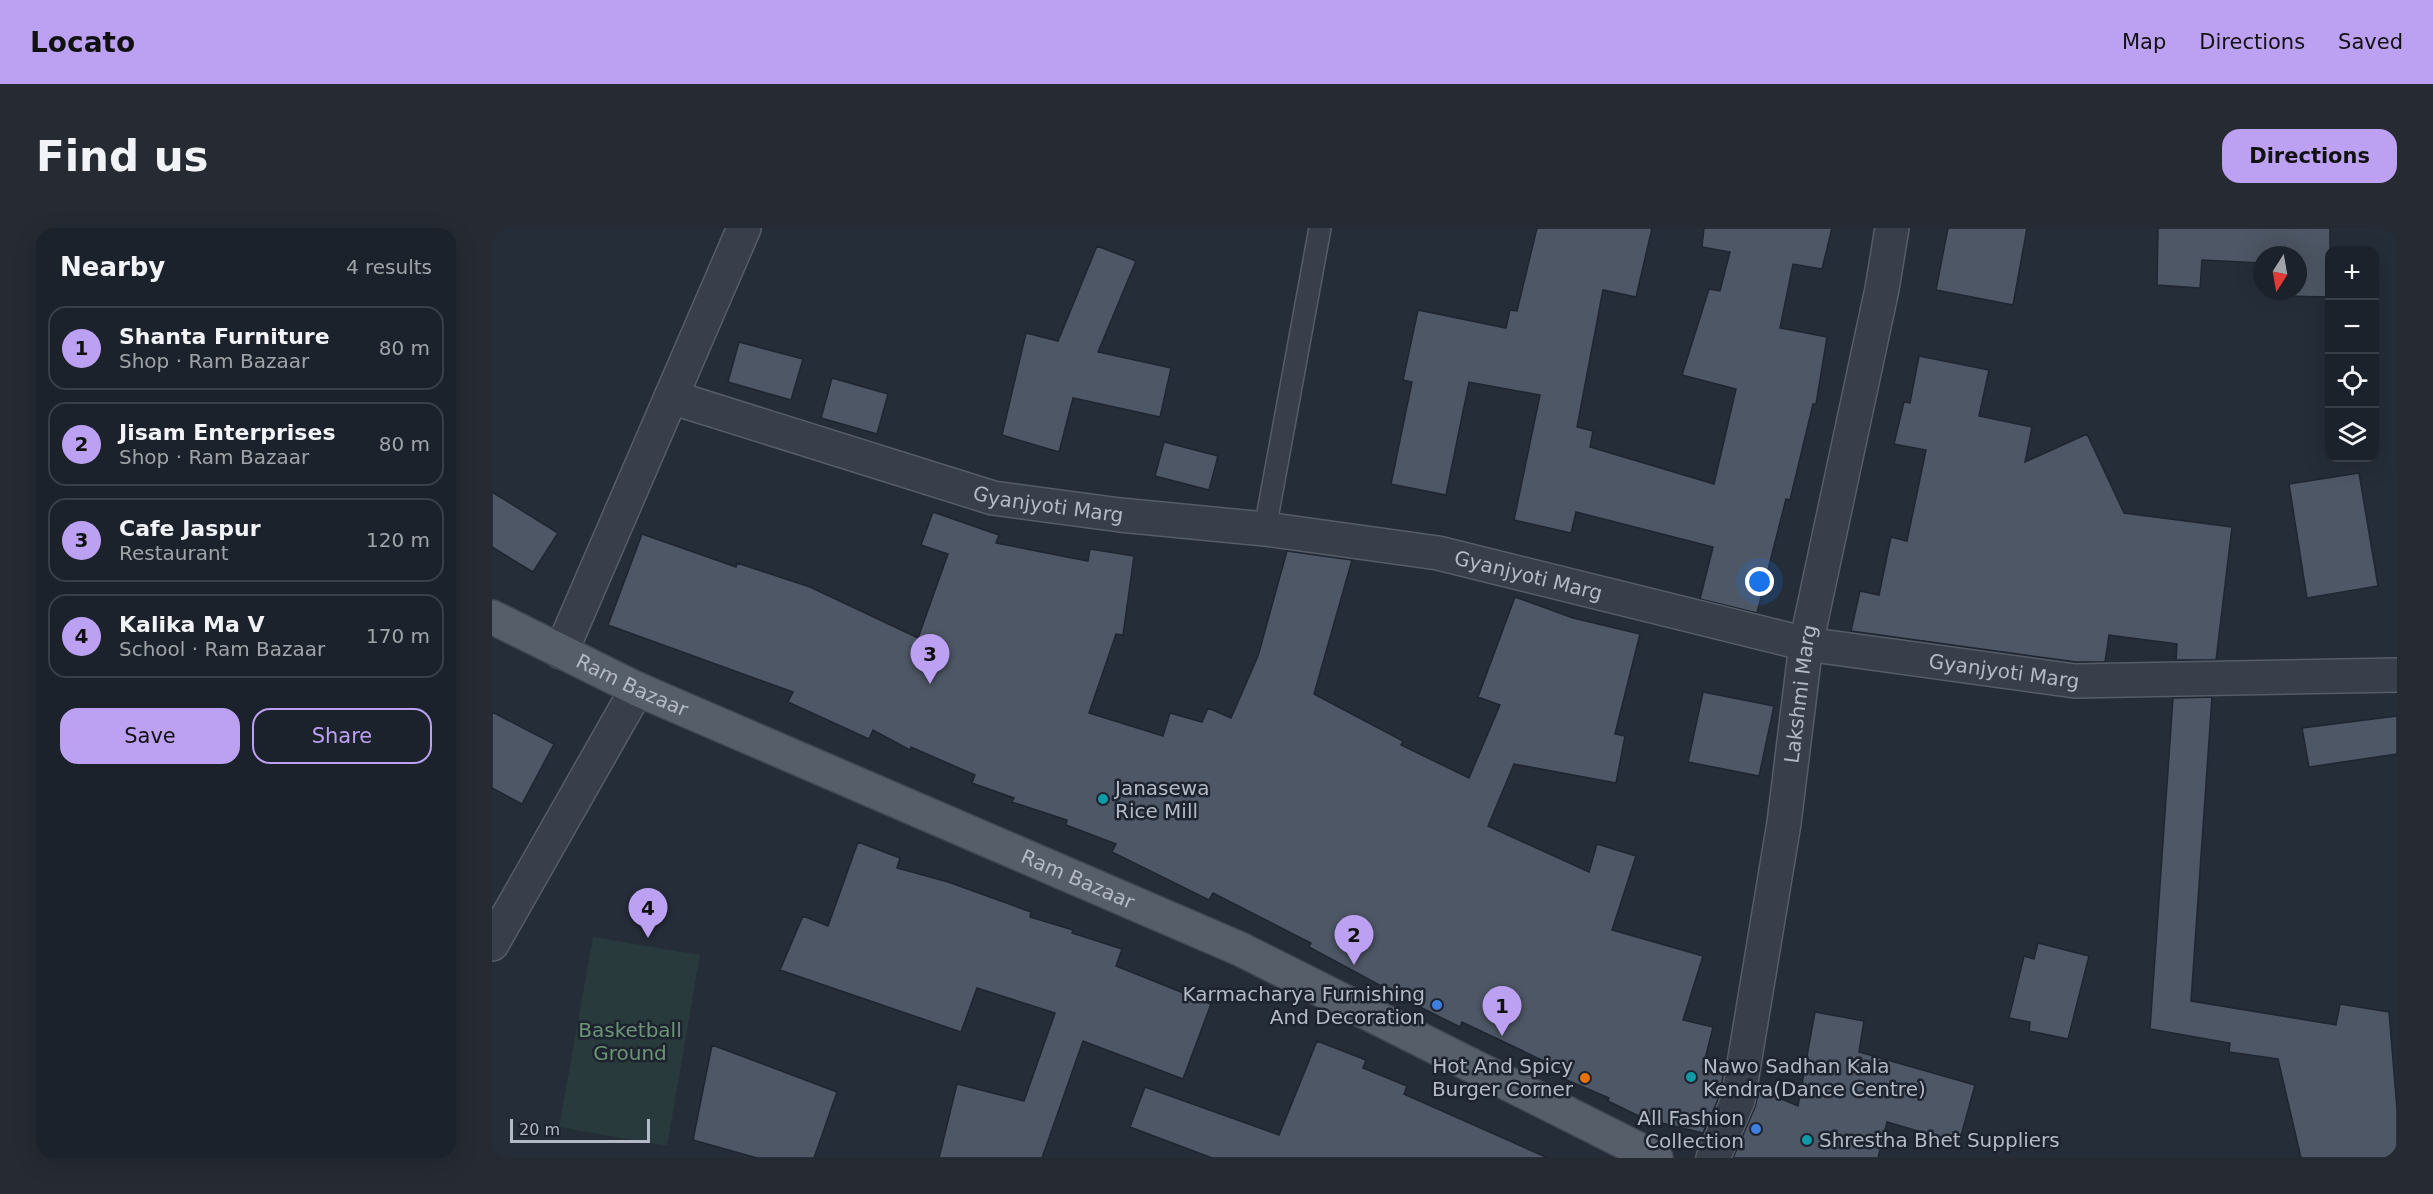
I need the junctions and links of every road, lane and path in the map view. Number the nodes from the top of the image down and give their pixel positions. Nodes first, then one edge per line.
1 (744, 228) edge
2 (1320, 228) edge
3 (1892, 228) edge
4 (671, 397) junction
5 (1265, 529) junction
6 (492, 617) edge
7 (1806, 644) junction
8 (561, 652) junction
9 (2397, 675) edge
10 (637, 689) junction
11 (492, 944) edge
12 (1656, 1158) edge
13 (1713, 1158) edge

1 - 4 street
2 - 5 lane
3 - 7 street, Lakshmi Marg
4 - 5 street, Gyanjyoti Marg
4 - 8 street
5 - 7 street, Gyanjyoti Marg
6 - 8 main road, Ram Bazaar
7 - 9 street, Gyanjyoti Marg
7 - 13 street, Lakshmi Marg
8 - 10 main road, Ram Bazaar
10 - 11 street
10 - 12 main road, Ram Bazaar

